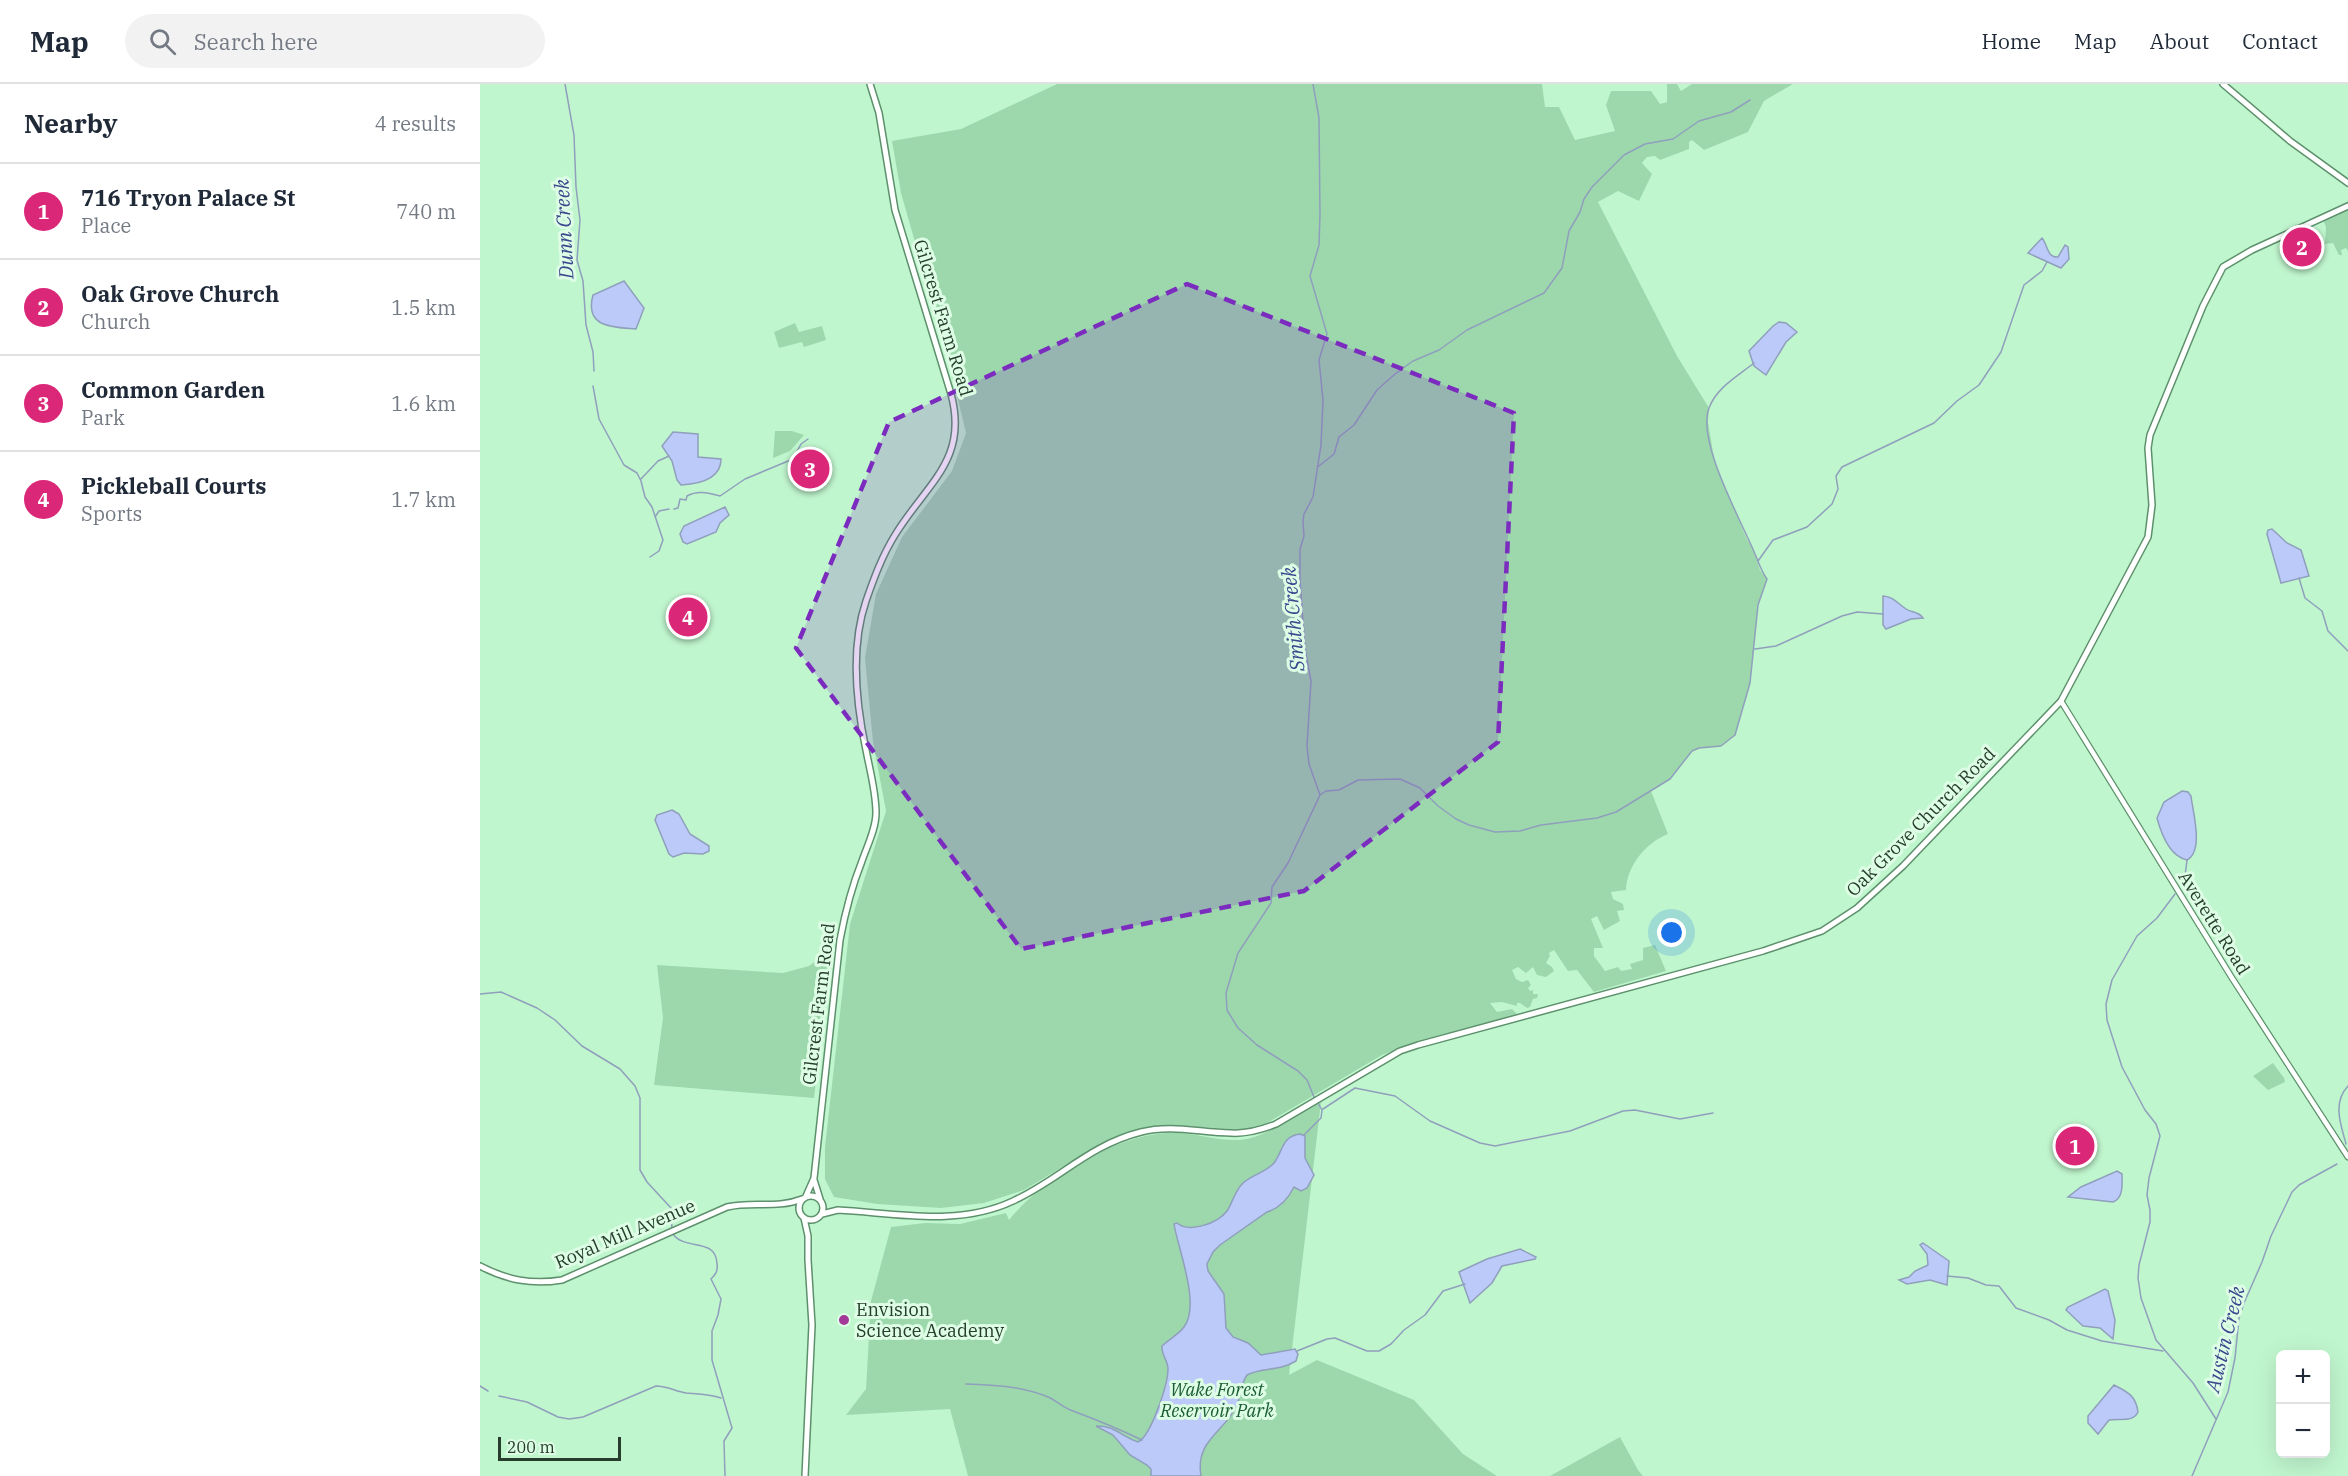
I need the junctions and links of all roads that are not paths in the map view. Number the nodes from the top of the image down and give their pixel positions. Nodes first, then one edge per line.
1 (870, 84) edge
2 (2223, 84) edge
3 (2348, 183) edge
4 (2348, 206) edge
5 (2061, 701) junction
6 (2348, 1157) edge
7 (814, 1178) junction
8 (804, 1198) junction
9 (821, 1200) junction
10 (782, 1206) junction
11 (838, 1210) junction
12 (820, 1215) junction
13 (802, 1216) junction
14 (808, 1236) junction
15 (480, 1266) edge
16 (805, 1476) edge

1 - 7 main road, Gilcrest Farm Road
2 - 3 main road
4 - 5 main road, Oak Grove Church Road
5 - 6 street, Averette Road
5 - 11 main road, Oak Grove Church Road
7 - 8 main road, Gilcrest Farm Road
7 - 9 main road, Gilcrest Farm Road
8 - 9 main road
8 - 10 main road, Royal Mill Avenue
8 - 13 main road
9 - 11 main road, Oak Grove Church Road
9 - 12 main road
10 - 13 main road, Royal Mill Avenue
10 - 15 main road, Royal Mill Avenue
11 - 12 main road, Oak Grove Church Road
12 - 13 main road
12 - 14 main road
13 - 14 main road
14 - 16 main road

